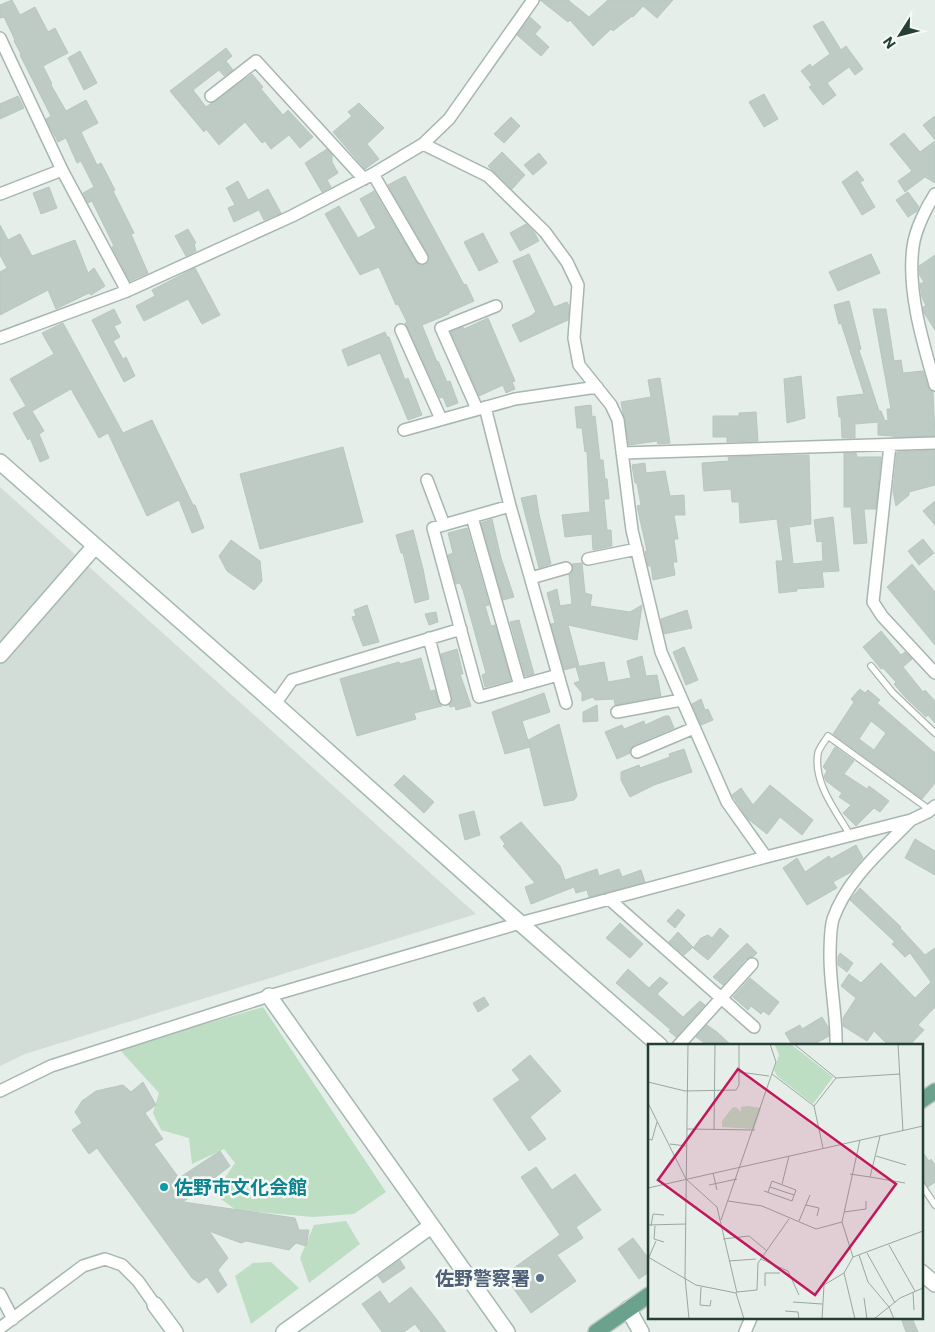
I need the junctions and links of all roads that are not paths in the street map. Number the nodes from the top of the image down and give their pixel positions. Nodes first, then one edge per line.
1 (533, 0) edge
2 (0, 38) edge
3 (211, 96) dead end
4 (423, 144) junction
5 (62, 170) junction
6 (368, 176) junction
7 (0, 194) edge
8 (935, 194) edge
9 (422, 258) dead end
10 (127, 292) junction
11 (496, 306) dead end
12 (401, 330) dead end
13 (0, 338) edge
14 (935, 386) edge
15 (597, 387) junction
16 (481, 408) junction
17 (442, 419) junction
18 (404, 430) dead end
19 (935, 443) edge
20 (890, 445) junction
21 (622, 453) junction
22 (0, 462) edge
23 (427, 480) dead end
24 (510, 506) junction
25 (472, 517) junction
26 (444, 525) junction
27 (95, 546) junction
28 (636, 549) junction
29 (588, 559) dead end
30 (566, 568) dead end
31 (531, 578) junction
32 (460, 629) junction
33 (428, 638) junction
34 (0, 655) edge
35 (871, 666) dead end
36 (935, 673) edge
37 (558, 675) junction
38 (520, 686) junction
39 (445, 699) dead end
40 (681, 700) junction
41 (566, 703) dead end
42 (275, 704) junction
43 (617, 712) dead end
44 (694, 728) junction
45 (935, 733) edge
46 (637, 752) dead end
47 (932, 808) edge
48 (911, 820) junction
49 (850, 835) junction
50 (766, 857) junction
51 (609, 899) junction
52 (520, 924) junction
53 (752, 964) dead end
54 (269, 996) junction
55 (722, 998) junction
56 (754, 1027) dead end
57 (658, 1044) edge
58 (680, 1044) edge
59 (836, 1044) edge
60 (0, 1091) edge
61 (935, 1091) edge
62 (922, 1100) edge
63 (922, 1186) edge
64 (935, 1205) edge
65 (431, 1226) junction
66 (922, 1273) edge
67 (935, 1284) edge
68 (0, 1294) edge
69 (648, 1296) edge
70 (156, 1305) joint
71 (628, 1309) junction
72 (13, 1319) junction
73 (751, 1320) edge
74 (0, 1328) edge
75 (175, 1332) edge
76 (284, 1332) edge
77 (506, 1332) edge
78 (596, 1332) edge
79 (642, 1332) edge
80 (745, 1332) edge

1 - 4 street
2 - 5 street
3 - 6 street
4 - 6 street
4 - 15 street
5 - 7 street
5 - 10 street
6 - 9 street
6 - 10 street
8 - 14 street
10 - 13 street
11 - 16 street
12 - 17 street
15 - 16 street
15 - 21 street
16 - 17 street
16 - 24 street
17 - 18 street
19 - 20 street
20 - 21 street
20 - 36 street
21 - 28 street
22 - 27 street
23 - 26 street
24 - 25 street
24 - 31 street
25 - 26 street
25 - 38 street
26 - 32 street
27 - 34 street
27 - 42 street
28 - 29 street
28 - 40 street
30 - 31 street
31 - 37 street
32 - 33 street
32 - 38 street
33 - 39 street
33 - 42 street
35 - 45 lane
37 - 38 street
37 - 41 street
40 - 43 street
40 - 44 street
42 - 52 street
44 - 46 street
44 - 50 street
47 - 48 street
47 - 49 lane
48 - 49 street
48 - 59 street
49 - 50 street
50 - 51 street
51 - 52 street
51 - 55 street
52 - 54 street
52 - 57 street
53 - 55 street
54 - 60 street
54 - 65 street
55 - 56 street
55 - 58 street
61 - 62 main road
63 - 64 lane
65 - 76 street
65 - 77 street
66 - 67 street
68 - 72 street
69 - 71 main road
70 - 72 street
70 - 75 street
71 - 78 main road
71 - 79 street
72 - 74 street
73 - 80 street

